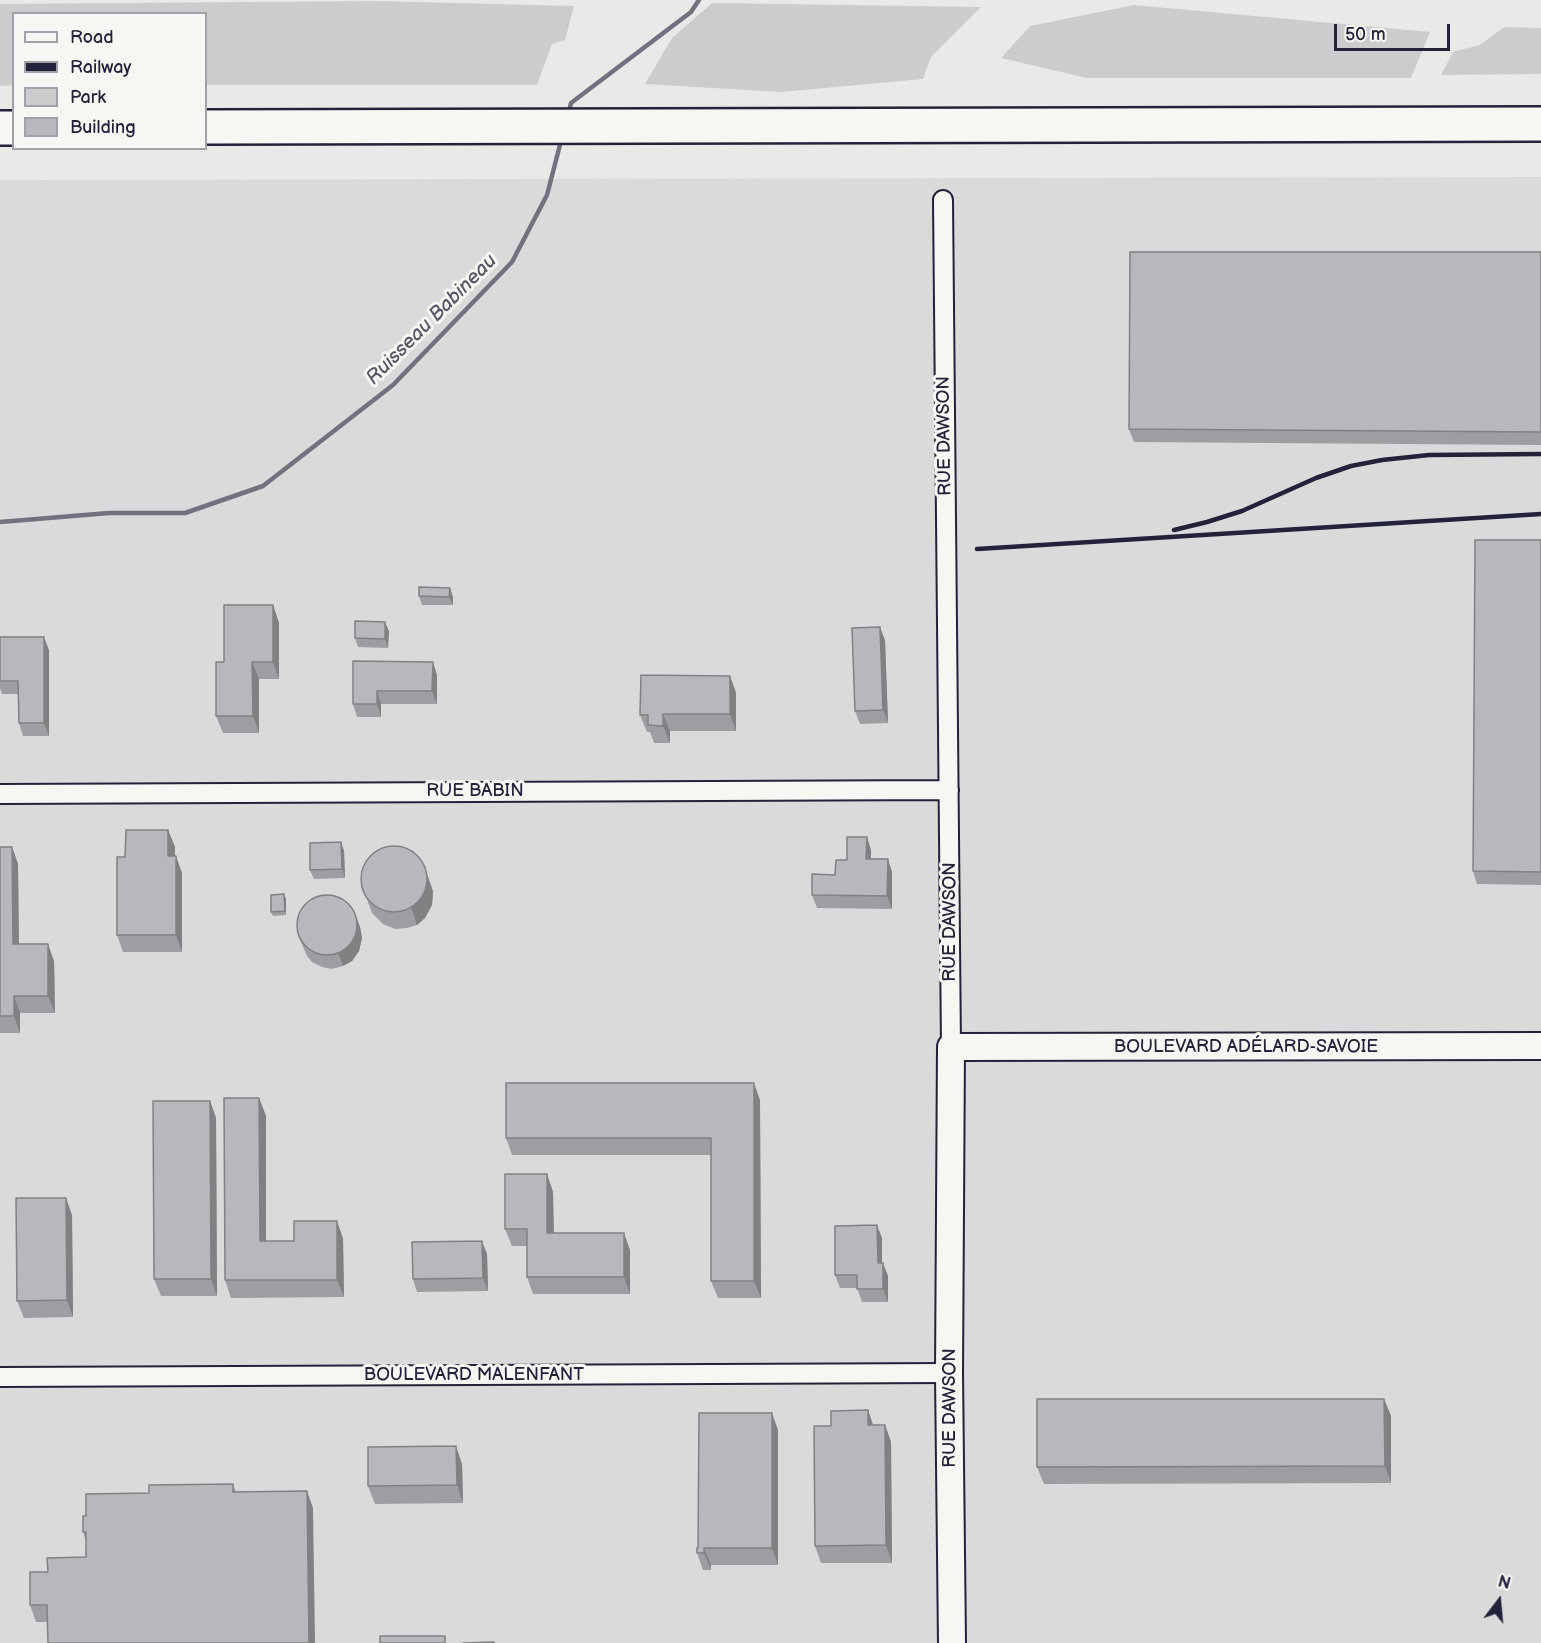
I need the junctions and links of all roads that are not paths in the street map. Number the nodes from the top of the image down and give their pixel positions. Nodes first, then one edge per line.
1 (1425, 124) junction
2 (1541, 124) edge
3 (207, 127) edge
4 (1541, 130) edge
5 (943, 200) dead end
6 (949, 790) junction
7 (0, 794) edge
8 (1541, 1046) edge
9 (951, 1047) junction
10 (949, 1373) junction
11 (0, 1377) edge
12 (952, 1643) edge

1 - 2 highway
1 - 3 highway
1 - 4 highway
5 - 6 street, RUE DAWSON
6 - 7 street, RUE BABIN
6 - 9 street, RUE DAWSON
8 - 9 street, BOULEVARD ADÉLARD-SAVOIE
9 - 10 street, RUE DAWSON
10 - 11 street, BOULEVARD MALENFANT
10 - 12 street, RUE DAWSON

